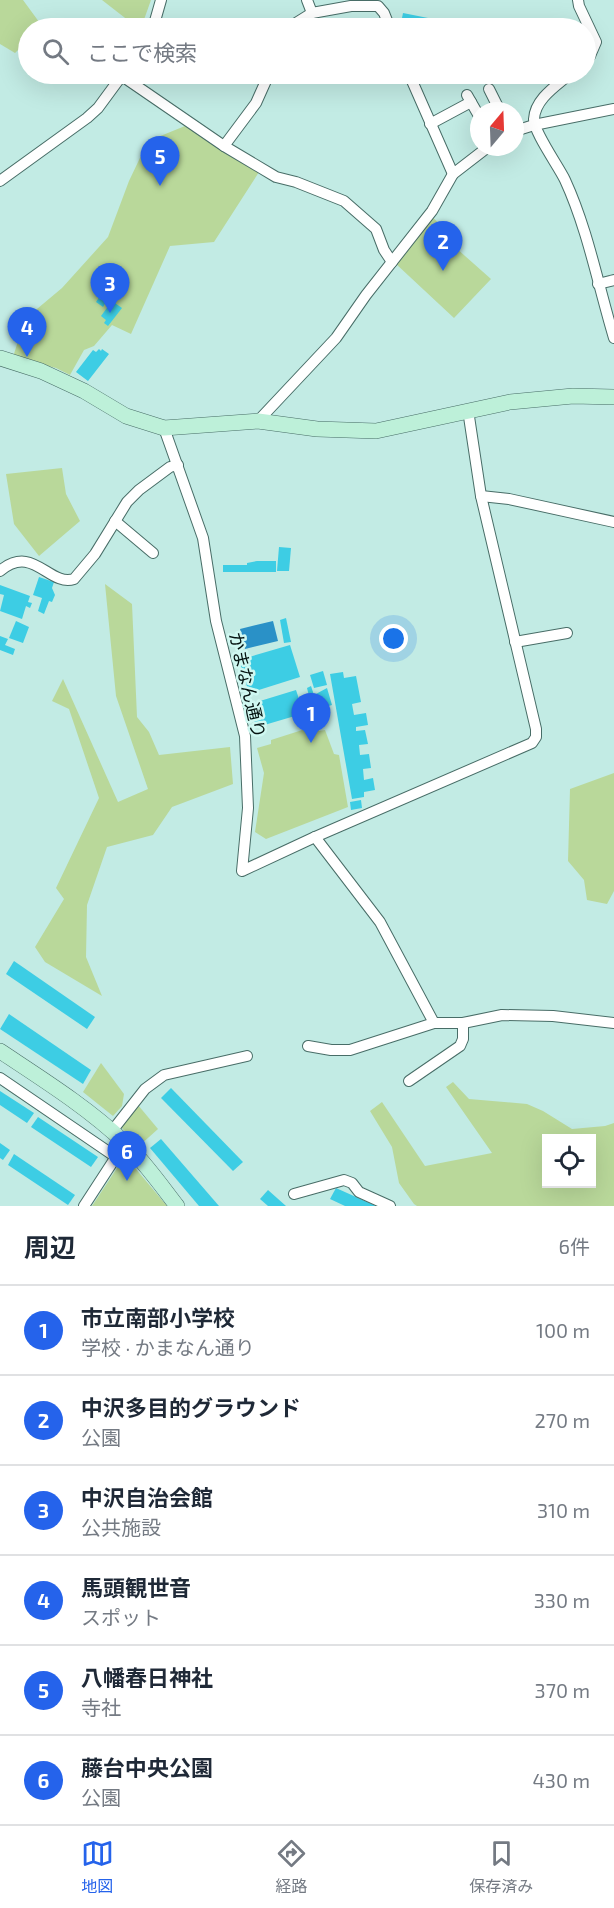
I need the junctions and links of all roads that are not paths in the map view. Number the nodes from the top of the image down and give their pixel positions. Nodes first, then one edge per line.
1 (161, 0) edge
2 (307, 0) edge
3 (578, 0) edge
4 (312, 13) junction
5 (156, 18) edge
6 (304, 18) edge
7 (386, 18) edge
8 (585, 18) edge
9 (115, 84) edge
10 (135, 84) edge
11 (265, 84) edge
12 (417, 84) edge
13 (558, 84) edge
14 (489, 89) dead end
15 (471, 102) edge
16 (496, 102) edge
17 (614, 109) edge
18 (430, 124) junction
19 (534, 125) junction
20 (524, 128) edge
21 (224, 146) junction
22 (476, 156) edge
23 (453, 174) junction
24 (0, 181) edge
25 (392, 262) junction
26 (614, 280) edge
27 (598, 284) junction
28 (614, 338) edge
29 (0, 358) edge
30 (614, 397) edge
31 (468, 410) junction
32 (258, 421) junction
33 (164, 428) junction
34 (178, 465) junction
35 (482, 496) junction
36 (115, 521) junction
37 (614, 522) edge
38 (153, 553) dead end
39 (0, 571) edge
40 (567, 633) dead end
41 (515, 642) junction
42 (315, 837) junction
43 (434, 1023) junction
44 (463, 1023) junction
45 (614, 1023) edge
46 (308, 1046) dead end
47 (0, 1051) edge
48 (247, 1056) dead end
49 (0, 1078) edge
50 (409, 1081) dead end
51 (112, 1131) junction
52 (125, 1143) junction
53 (116, 1157) junction
54 (294, 1194) dead end
55 (84, 1206) edge
56 (177, 1206) edge
57 (390, 1206) edge

1 - 5 street
2 - 4 street
3 - 8 street
4 - 6 street
4 - 7 street
9 - 24 street
10 - 21 street
11 - 21 street
12 - 18 street
13 - 19 street
14 - 16 street
15 - 18 street
17 - 19 street
18 - 23 street
19 - 20 street
19 - 27 street
21 - 25 street
22 - 23 street
23 - 25 street
25 - 32 street
26 - 27 street
27 - 28 street
29 - 33 street
30 - 31 street
31 - 32 street
31 - 35 street
32 - 33 street
33 - 34 street, かまなん通り
34 - 36 street
34 - 42 street, かまなん通り
35 - 37 street
35 - 41 street
36 - 38 street
36 - 39 street
40 - 41 street
41 - 42 street
42 - 43 street
43 - 44 street
43 - 46 street
44 - 45 street
44 - 50 street
47 - 51 street
48 - 51 street
49 - 53 street
51 - 52 street
52 - 53 street
52 - 56 street
53 - 55 street
54 - 57 street

